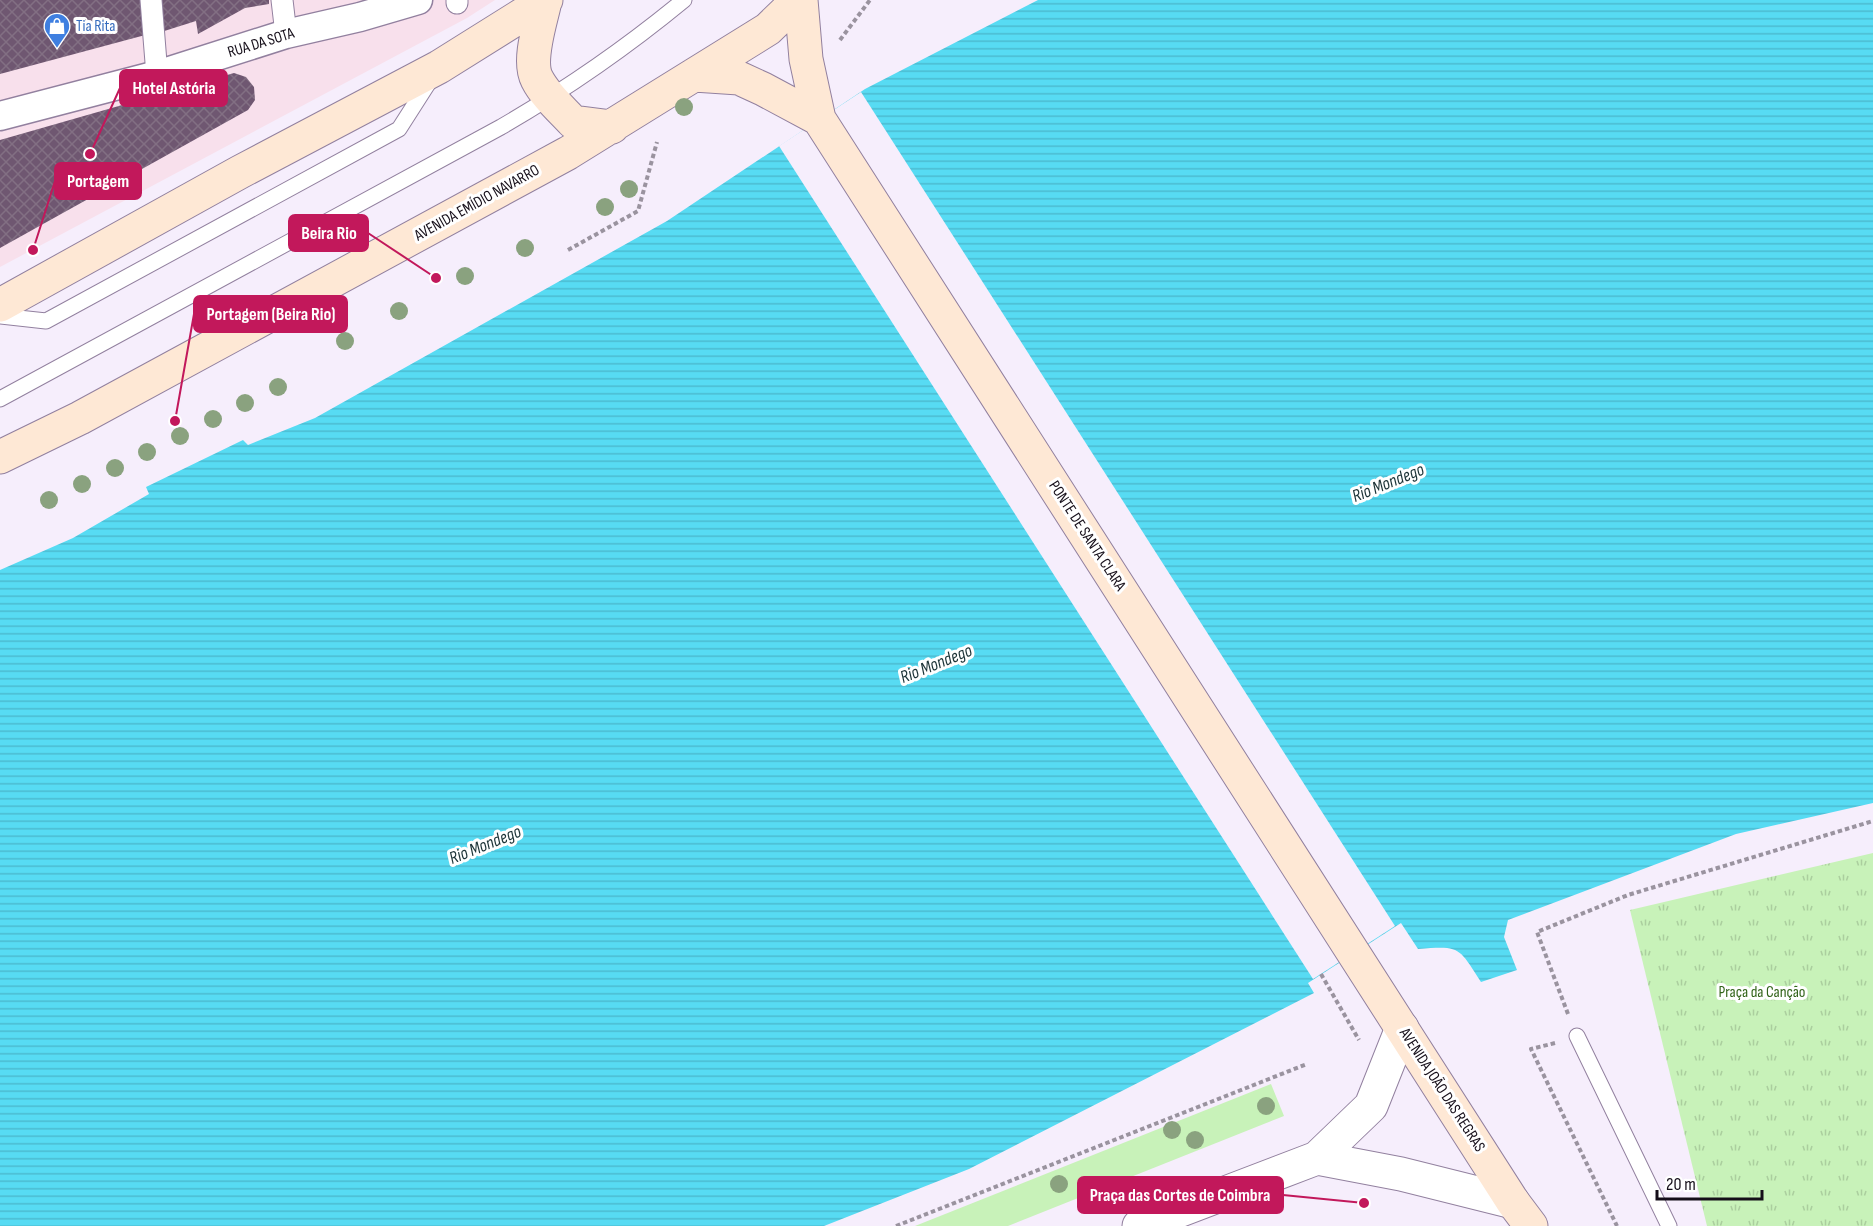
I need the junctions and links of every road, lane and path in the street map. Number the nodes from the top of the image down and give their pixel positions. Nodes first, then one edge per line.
1 (151, 0) edge
2 (282, 0) edge
3 (418, 0) edge
4 (545, 0) edge
5 (684, 0) edge
6 (800, 0) edge
7 (870, 0) edge
8 (286, 34) junction
9 (837, 44) dead end
10 (449, 60) junction
11 (157, 75) junction
12 (694, 75) junction
13 (551, 98) junction
14 (0, 116) edge
15 (819, 119) junction
16 (612, 127) junction
17 (657, 142) dead end
18 (568, 250) dead end
19 (0, 305) edge
20 (0, 316) edge
21 (0, 399) edge
22 (0, 457) edge
23 (1873, 821) edge
24 (1354, 953) joint
25 (1321, 974) dead end
26 (1402, 1028) junction
27 (1577, 1036) junction
28 (1361, 1043) dead end
29 (1306, 1064) dead end
30 (1317, 1158) junction
31 (1522, 1214) edge
32 (1177, 1219) edge
33 (896, 1226) edge
34 (1139, 1226) edge
35 (1617, 1226) edge
36 (1669, 1226) edge

1 - 11 street
2 - 8 street
3 - 8 street, RUA DA SOTA
4 - 10 main road
4 - 13 main road
5 - 13 lane
6 - 12 main road, AVENIDA EMÍDIO NAVARRO
6 - 15 main road
7 - 9 path
8 - 11 street, RUA DA SOTA
10 - 19 main road
10 - 20 lane
11 - 14 street, RUA DA SOTA
12 - 15 main road
12 - 16 main road, AVENIDA EMÍDIO NAVARRO
13 - 16 main road
13 - 21 lane
15 - 24 main road, PONTE DE SANTA CLARA
16 - 22 main road, AVENIDA EMÍDIO NAVARRO
17 - 18 path
23 - 27 path
24 - 26 main road, AVENIDA JOÃO DAS REGRAS
25 - 28 path
26 - 30 street
26 - 31 main road, AVENIDA JOÃO DAS REGRAS
27 - 35 path
27 - 36 lane
29 - 33 path
30 - 31 street
30 - 32 street
32 - 34 street

